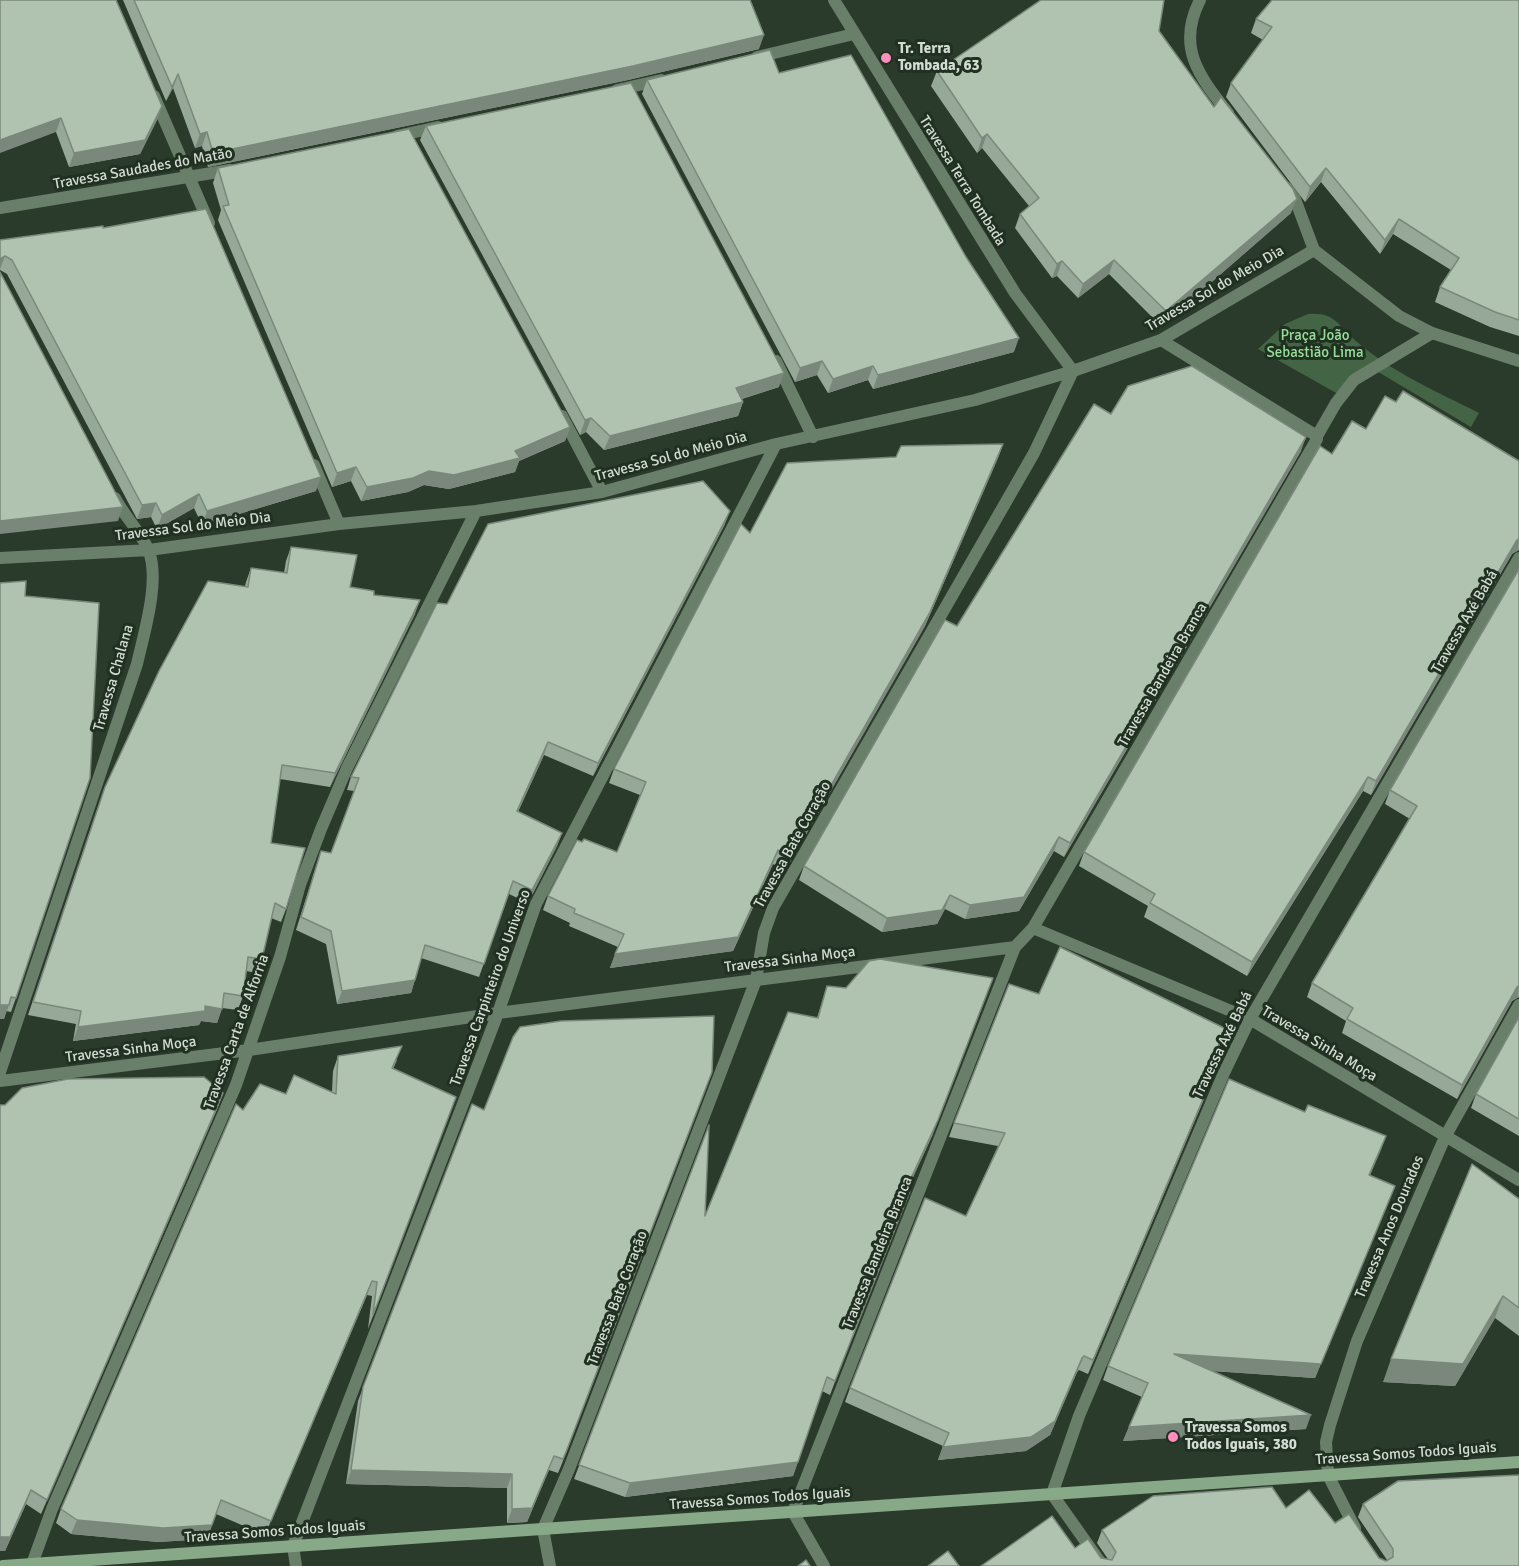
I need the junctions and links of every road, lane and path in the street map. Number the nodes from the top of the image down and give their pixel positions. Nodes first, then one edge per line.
1 (834, 0) edge
2 (1200, 0) edge
3 (854, 34) junction
4 (742, 61) edge
5 (674, 77) edge
6 (150, 84) edge
7 (606, 93) edge
8 (455, 124) edge
9 (1236, 124) edge
10 (385, 138) edge
11 (247, 167) edge
12 (189, 179) junction
13 (1281, 180) edge
14 (0, 208) edge
15 (213, 233) edge
16 (1314, 250) junction
17 (1432, 333) junction
18 (1161, 340) junction
19 (770, 351) edge
20 (1519, 361) edge
21 (1073, 371) junction
22 (557, 407) edge
23 (1317, 436) junction
24 (813, 437) junction
25 (776, 444) junction
26 (306, 449) edge
27 (111, 491) edge
28 (602, 492) junction
29 (476, 512) junction
30 (339, 524) junction
31 (149, 550) junction
32 (0, 558) edge
33 (1519, 558) edge
34 (1033, 928) junction
35 (1015, 947) junction
36 (756, 980) junction
37 (1519, 1005) edge
38 (498, 1013) junction
39 (1250, 1019) junction
40 (249, 1050) junction
41 (0, 1072) edge
42 (0, 1081) edge
43 (1445, 1137) junction
44 (1519, 1180) edge
45 (1519, 1462) edge
46 (1328, 1475) junction
47 (1052, 1494) junction
48 (793, 1512) junction
49 (543, 1529) junction
50 (1360, 1536) edge
51 (293, 1546) junction
52 (33, 1565) edge
53 (3, 1566) edge
54 (296, 1566) edge
55 (550, 1566) edge
56 (824, 1566) edge
57 (1103, 1566) edge

1 - 3 street, Travessa Terra Tombada
2 - 9 street
3 - 4 street
3 - 21 street, Travessa Terra Tombada
5 - 7 street
6 - 12 street
8 - 10 street
11 - 12 street, Travessa Saudades do Matão
12 - 14 street, Travessa Saudades do Matão
12 - 15 street
13 - 16 street
16 - 17 street
16 - 18 street, Travessa Sol do Meio Dia
17 - 20 street
17 - 23 street, Travessa Bandeira Branca
18 - 21 street, Travessa Sol do Meio Dia
18 - 23 street
19 - 24 street
21 - 24 street, Travessa Sol do Meio Dia
21 - 36 street, Travessa Bate Coração
22 - 28 street
23 - 34 street, Travessa Bandeira Branca
24 - 25 street, Travessa Sol do Meio Dia
25 - 28 street, Travessa Sol do Meio Dia
25 - 38 street, Travessa Carpinteiro do Universo
26 - 30 street
27 - 31 street, Travessa Chalana
28 - 29 street, Travessa Sol do Meio Dia
29 - 30 street, Travessa Sol do Meio Dia
29 - 40 street, Travessa Carta de Alforria
30 - 31 street, Travessa Sol do Meio Dia
31 - 32 street, Travessa Sol do Meio Dia
31 - 41 street, Travessa Chalana
33 - 39 street, Travessa Axé Babá
34 - 35 street
34 - 39 street, Travessa Sinha Moça
35 - 36 street, Travessa Sinha Moça
35 - 48 street, Travessa Bandeira Branca
36 - 38 street, Travessa Sinha Moça
36 - 49 street, Travessa Bate Coração
37 - 43 street, Travessa Anos Dourados
38 - 40 street, Travessa Sinha Moça
38 - 51 street, Travessa Carpinteiro do Universo
39 - 43 street, Travessa Sinha Moça
39 - 47 street, Travessa Axé Babá
40 - 42 street, Travessa Sinha Moça
40 - 52 street, Travessa Carta de Alforria
43 - 44 street, Travessa Sinha Moça
43 - 46 street, Travessa Anos Dourados
45 - 46 main road, Travessa Somos Todos Iguais
46 - 47 main road, Travessa Somos Todos Iguais
46 - 50 street
47 - 48 main road, Travessa Somos Todos Iguais
47 - 57 street
48 - 49 main road, Travessa Somos Todos Iguais
48 - 56 street
49 - 51 main road, Travessa Somos Todos Iguais
49 - 55 street
51 - 52 main road, Travessa Somos Todos Iguais
51 - 54 street, Travessa Carpinteiro do Universo
52 - 53 main road, Travessa Somos Todos Iguais

